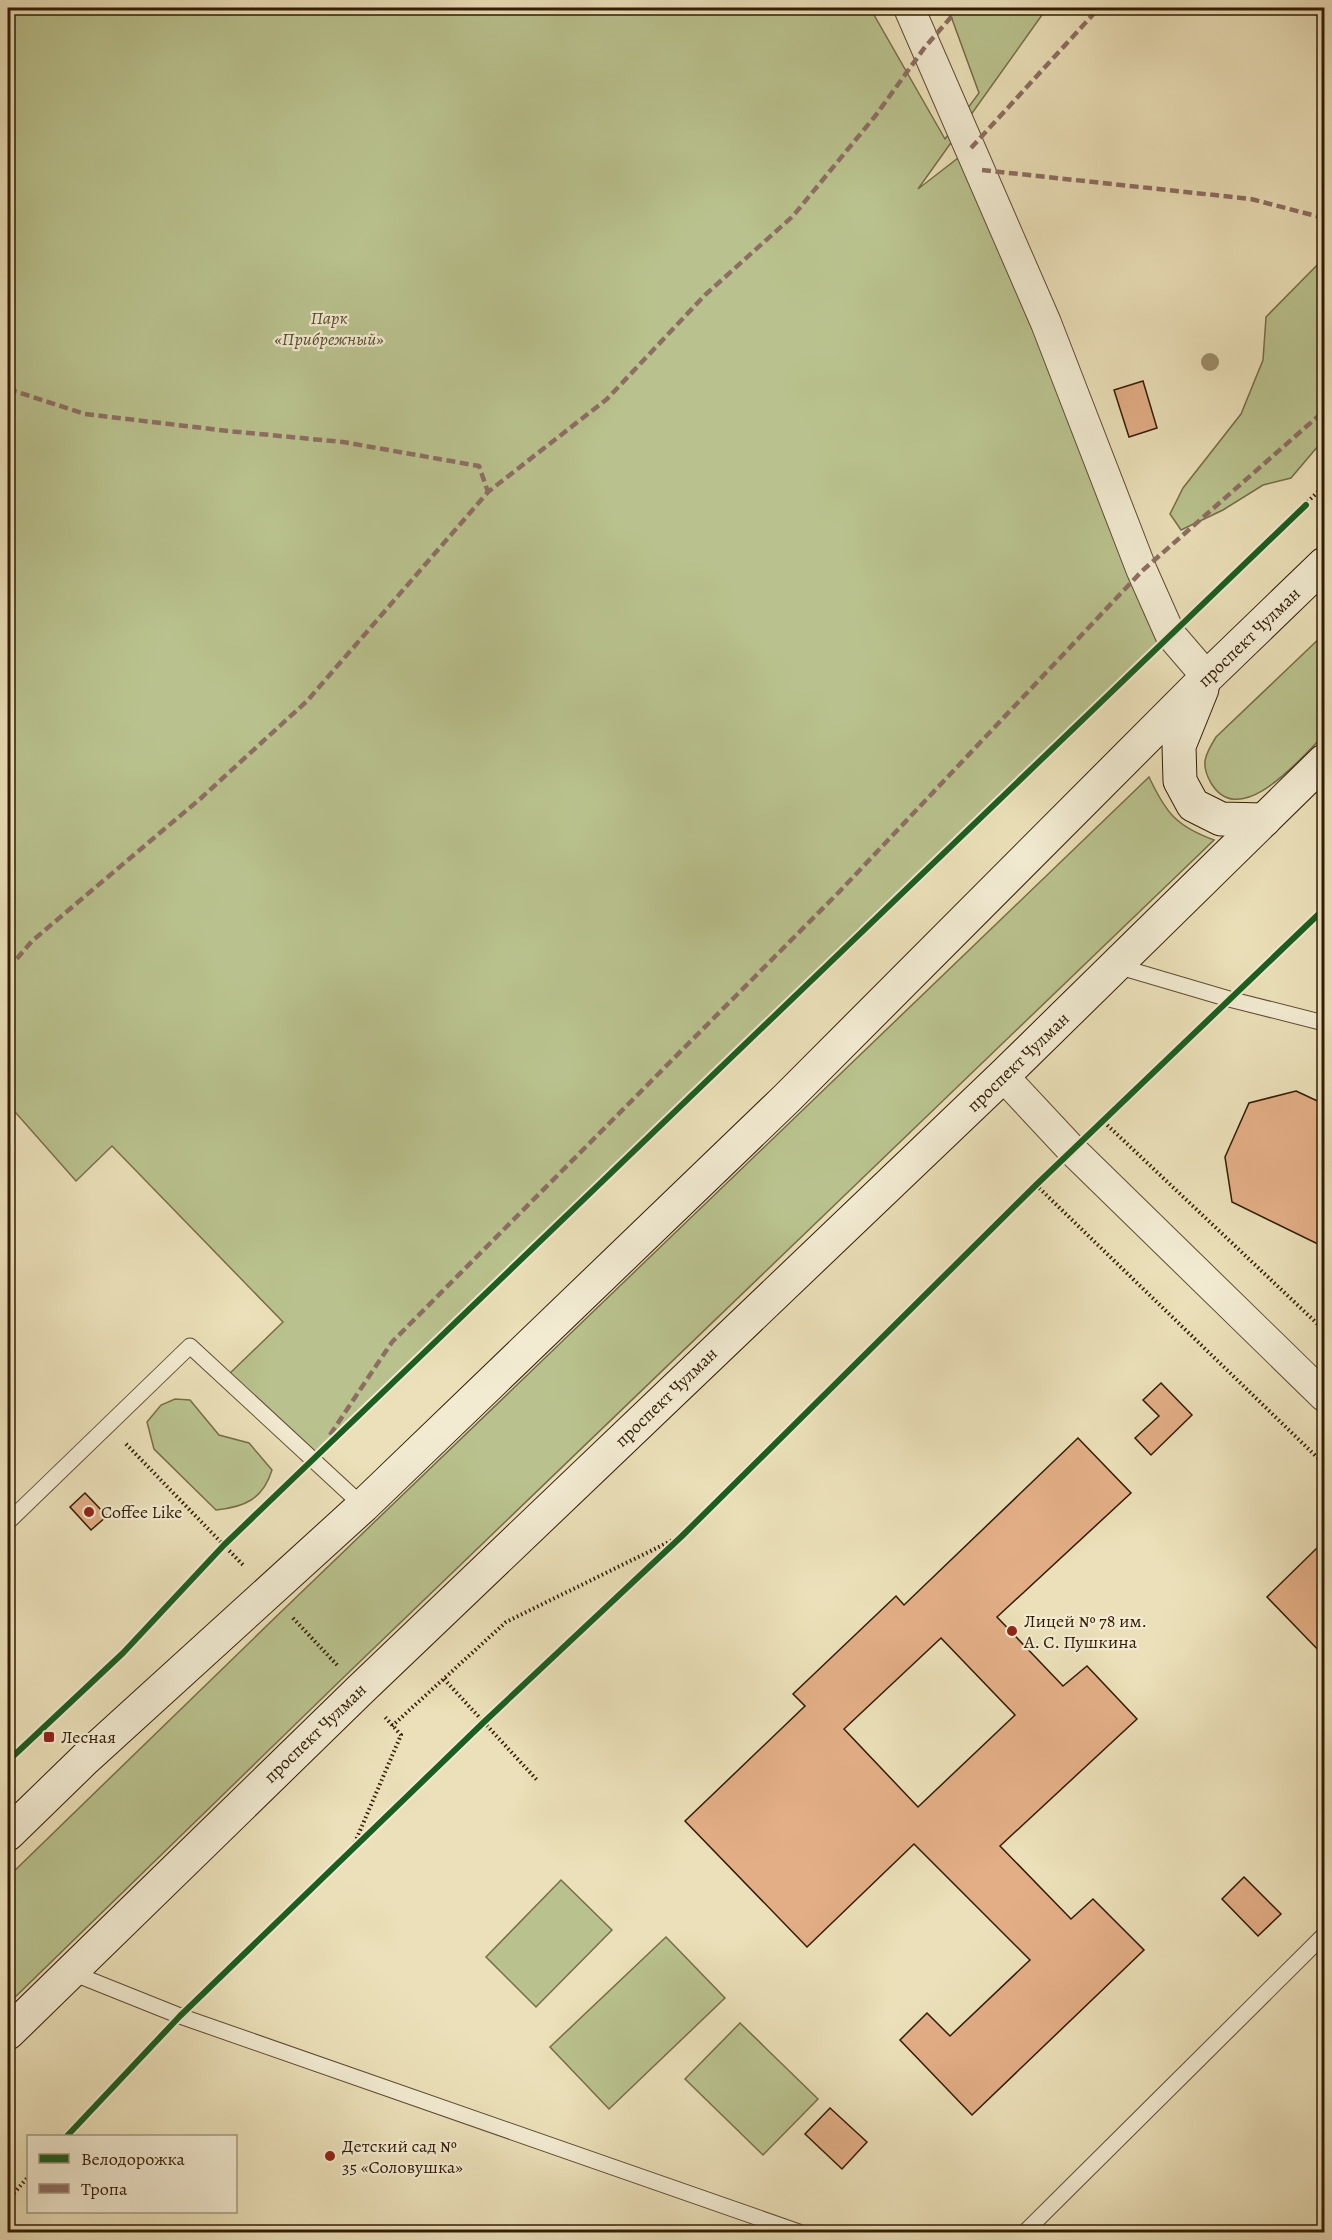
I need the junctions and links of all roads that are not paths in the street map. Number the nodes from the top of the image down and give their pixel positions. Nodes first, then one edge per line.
1 (909, 8) edge
2 (1324, 564) edge
3 (1207, 676) junction
4 (1324, 761) edge
5 (1264, 820) junction
6 (1117, 966) junction
7 (1324, 1023) edge
8 (1003, 1076) junction
9 (1324, 1396) edge
10 (363, 1506) junction
11 (8, 1522) edge
12 (8, 1834) edge
13 (1324, 1935) edge
14 (70, 1972) junction
15 (8, 2033) edge
16 (800, 2232) edge
17 (1025, 2232) edge

1 - 3 street
2 - 3 main road, проспект Чулман
3 - 5 main road
3 - 10 main road, проспект Чулман
4 - 5 main road, проспект Чулман
5 - 6 main road, проспект Чулман
6 - 7 lane
6 - 8 main road, проспект Чулман
8 - 9 street
8 - 14 main road, проспект Чулман
10 - 11 lane
10 - 12 main road, проспект Чулман
13 - 17 lane
14 - 15 main road, проспект Чулман
14 - 16 lane

